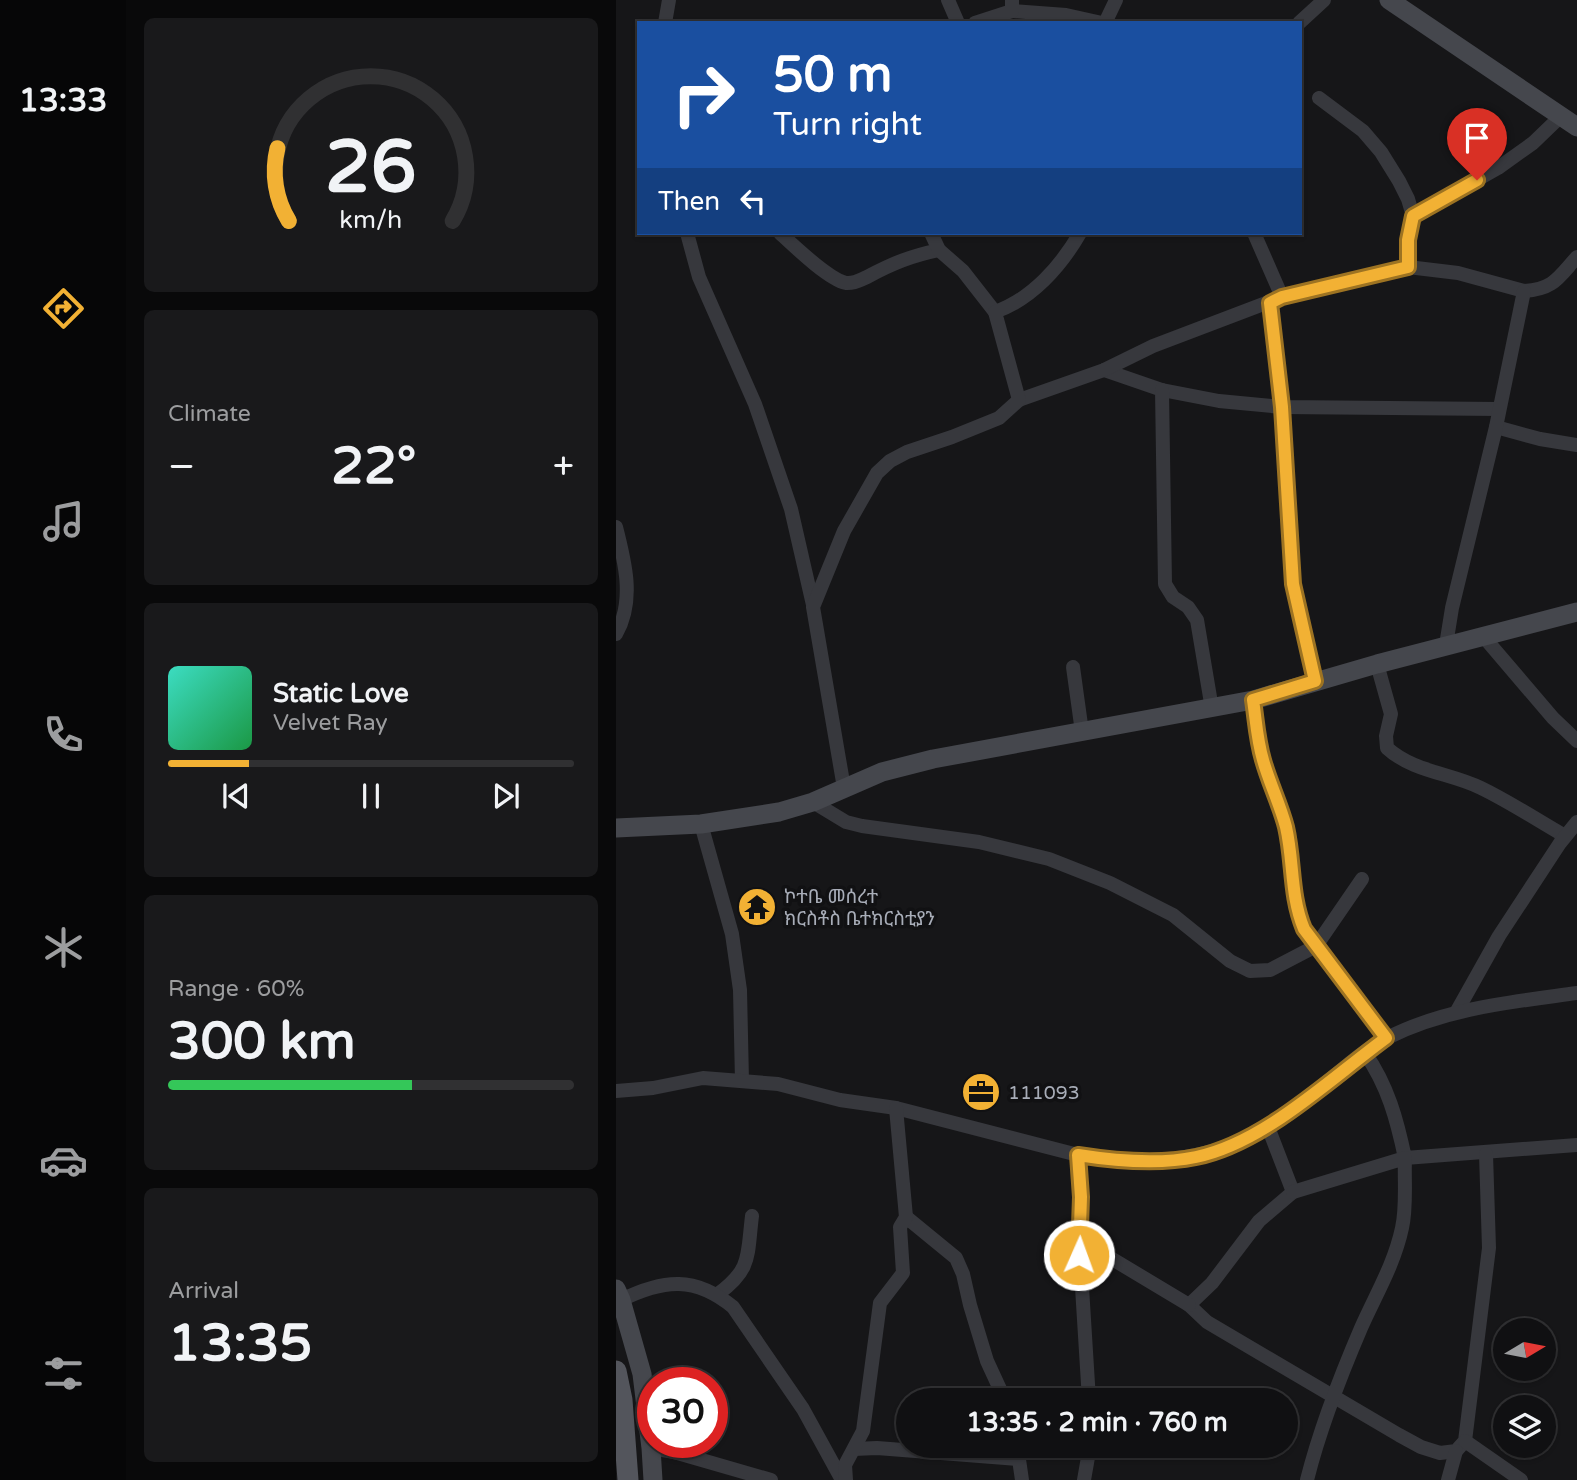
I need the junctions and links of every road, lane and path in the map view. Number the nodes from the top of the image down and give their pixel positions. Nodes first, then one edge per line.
1 (669, 0) edge
2 (948, 0) edge
3 (1116, 0) edge
4 (1324, 0) edge
5 (1389, 0) edge
6 (1012, 5) edge
7 (665, 21) edge
8 (957, 21) edge
9 (979, 21) edge
10 (1094, 21) edge
11 (1104, 21) edge
12 (1301, 21) edge
13 (1319, 98) dead end
14 (1569, 122) edge
15 (1413, 216) junction
16 (688, 235) edge
17 (782, 235) edge
18 (932, 235) edge
19 (1079, 235) edge
20 (1255, 235) edge
21 (939, 250) junction
22 (1577, 257) edge
23 (1408, 267) junction
24 (1524, 291) junction
25 (1276, 300) junction
26 (995, 312) junction
27 (1104, 370) junction
28 (1162, 390) junction
29 (1019, 400) junction
30 (1282, 407) junction
31 (1499, 409) junction
32 (1496, 427) junction
33 (1577, 445) edge
34 (616, 527) edge
35 (813, 607) junction
36 (1577, 612) edge
37 (616, 634) edge
38 (1483, 636) junction
39 (1446, 645) junction
40 (1377, 664) junction
41 (1073, 667) dead end
42 (1315, 681) junction
43 (1253, 700) junction
44 (1212, 709) junction
45 (1082, 733) junction
46 (1577, 741) edge
47 (844, 788) junction
48 (813, 802) junction
49 (1577, 822) edge
50 (701, 824) junction
51 (616, 828) edge
52 (1565, 836) junction
53 (1363, 878) dead end
54 (1316, 946) junction
55 (1577, 993) edge
56 (1457, 1011) junction
57 (1386, 1038) junction
58 (1365, 1053) junction
59 (742, 1081) junction
60 (616, 1091) edge
61 (896, 1108) junction
62 (1268, 1127) junction
63 (1576, 1148) edge
64 (1486, 1154) junction
65 (1078, 1155) junction
66 (1405, 1158) junction
67 (1293, 1192) junction
68 (752, 1216) dead end
69 (906, 1217) junction
70 (1079, 1240) junction
71 (619, 1294) edge
72 (718, 1294) junction
73 (1189, 1305) junction
74 (640, 1367) edge
75 (616, 1371) edge
76 (999, 1388) edge
77 (1090, 1388) edge
78 (1334, 1396) junction
79 (1460, 1446) junction
80 (854, 1449) junction
81 (896, 1449) edge
82 (652, 1458) edge
83 (695, 1458) edge
84 (1019, 1458) edge
85 (1088, 1458) edge
86 (628, 1480) edge
87 (653, 1480) edge
88 (771, 1480) edge
89 (844, 1480) edge
90 (1022, 1480) edge
91 (1084, 1480) edge
92 (1307, 1480) edge
93 (1448, 1480) edge
94 (1521, 1480) edge

1 - 7 street
2 - 8 street
3 - 11 street
4 - 12 street
5 - 14 street
6 - 9 street
6 - 10 street
13 - 15 street
14 - 15 street
15 - 23 street
16 - 35 street
17 - 21 street
18 - 21 street
19 - 26 street
20 - 25 street
21 - 26 street
22 - 24 street
23 - 24 street
23 - 25 street
24 - 31 street
25 - 27 street
25 - 30 street
26 - 29 street
27 - 28 street
27 - 29 street
28 - 30 street
28 - 44 street
29 - 35 street
30 - 31 street
30 - 42 street
31 - 32 street
32 - 33 street
32 - 39 street
34 - 37 street
35 - 47 street
36 - 38 street
38 - 39 street
38 - 46 street
39 - 40 street
40 - 42 street
40 - 52 street
41 - 45 street
42 - 43 street
43 - 44 street
43 - 54 street
44 - 45 street
45 - 47 street
47 - 48 street
48 - 50 street
48 - 54 street
49 - 52 street
50 - 51 street
50 - 59 street
52 - 56 street
53 - 54 street
54 - 57 street
55 - 56 street
56 - 57 street
57 - 58 street
58 - 62 street
58 - 66 street
59 - 60 street
59 - 61 street
61 - 65 street
61 - 69 street
62 - 65 street
62 - 67 street
63 - 64 street
64 - 66 street
64 - 79 street
65 - 70 street
66 - 67 street
66 - 78 street
67 - 73 street
68 - 72 street
69 - 76 street
69 - 80 street
70 - 73 street
70 - 77 street
71 - 72 street
71 - 74 street
72 - 89 street
73 - 78 street
75 - 86 main road
78 - 79 street
78 - 92 street
79 - 93 street
79 - 94 street
80 - 81 street
80 - 89 street
82 - 87 street
83 - 88 street
84 - 90 street
85 - 91 street

